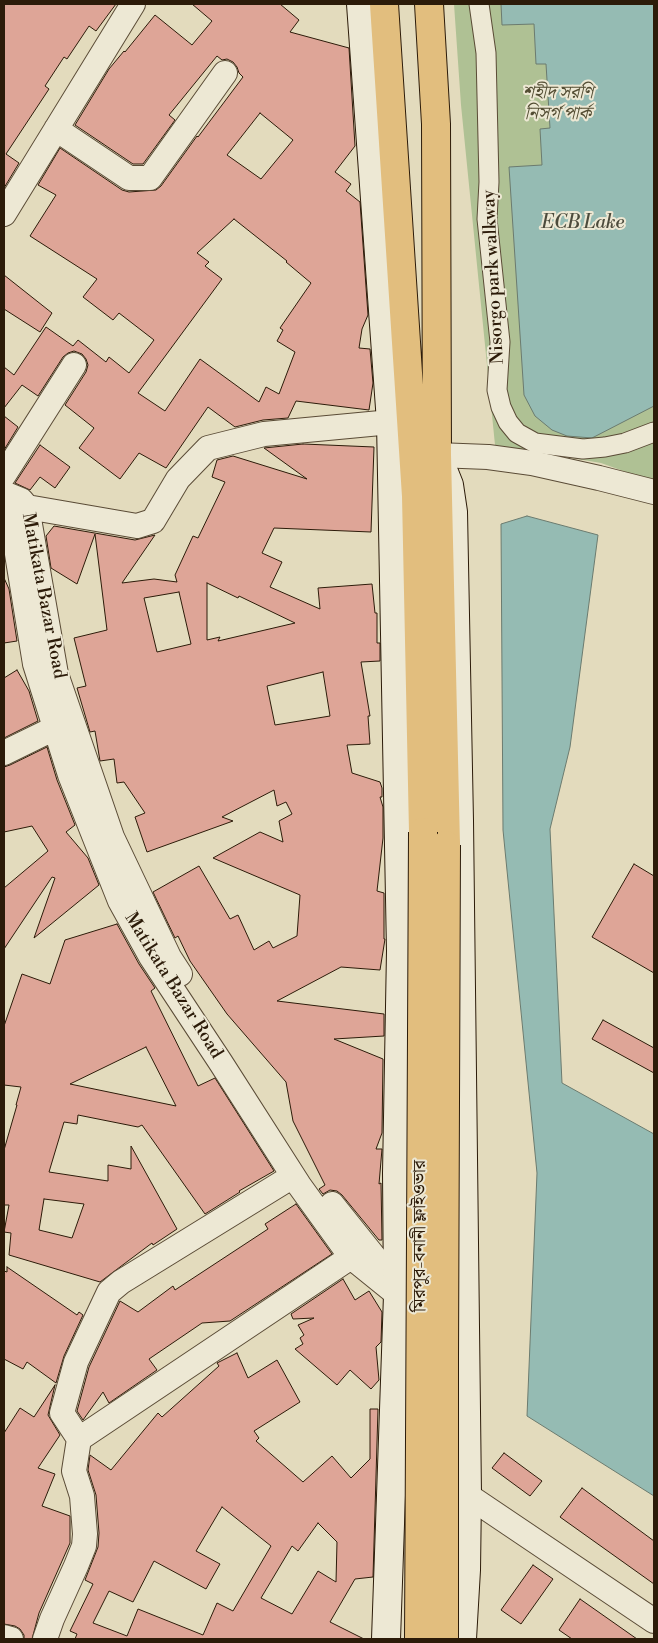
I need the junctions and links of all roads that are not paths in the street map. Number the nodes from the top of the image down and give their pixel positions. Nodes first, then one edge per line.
1 (133, 4) edge
2 (361, 4) edge
3 (384, 4) edge
4 (429, 4) edge
5 (479, 4) edge
6 (225, 73) dead end
7 (56, 129) junction
8 (11, 187) edge
9 (4, 214) edge
10 (74, 365) dead end
11 (391, 422) junction
12 (654, 432) edge
13 (437, 455) junction
14 (4, 475) edge
15 (654, 492) edge
16 (4, 493) edge
17 (4, 506) edge
18 (27, 507) junction
19 (55, 728) junction
20 (4, 753) edge
21 (435, 839) junction
22 (293, 1176) junction
23 (351, 1257) junction
24 (398, 1284) junction
25 (464, 1317) junction
26 (79, 1439) junction
27 (467, 1495) junction
28 (654, 1622) edge
29 (4, 1637) edge
30 (11, 1639) edge
31 (45, 1639) edge
32 (386, 1639) edge
33 (420, 1639) edge
34 (444, 1639) edge
35 (462, 1639) edge

1 - 7 street
2 - 11 main road
3 - 21 main road
4 - 13 main road
5 - 12 street, Nisorgo park walkway
6 - 7 street
7 - 8 street
8 - 9 street
10 - 14 street
11 - 18 street
11 - 24 main road
13 - 15 street
13 - 21 main road
13 - 25 main road
16 - 18 street, Matikata Bazar Road
17 - 19 street, Matikata Bazar Road
18 - 24 street, Matikata Bazar Road
19 - 20 street
19 - 22 street, Matikata Bazar Road
21 - 33 main road, মিরপুর-বনানী ফ্লাইওভার, bridge
21 - 34 main road, মিরপুর-বনানী ফ্লাইওভার, bridge
22 - 23 street, Matikata Bazar Road
22 - 26 street
23 - 24 street, Matikata Bazar Road
23 - 26 street
24 - 25 street, Matikata Bazar Road
24 - 32 main road
25 - 27 main road
26 - 31 street
27 - 28 street
27 - 35 main road
29 - 30 street

